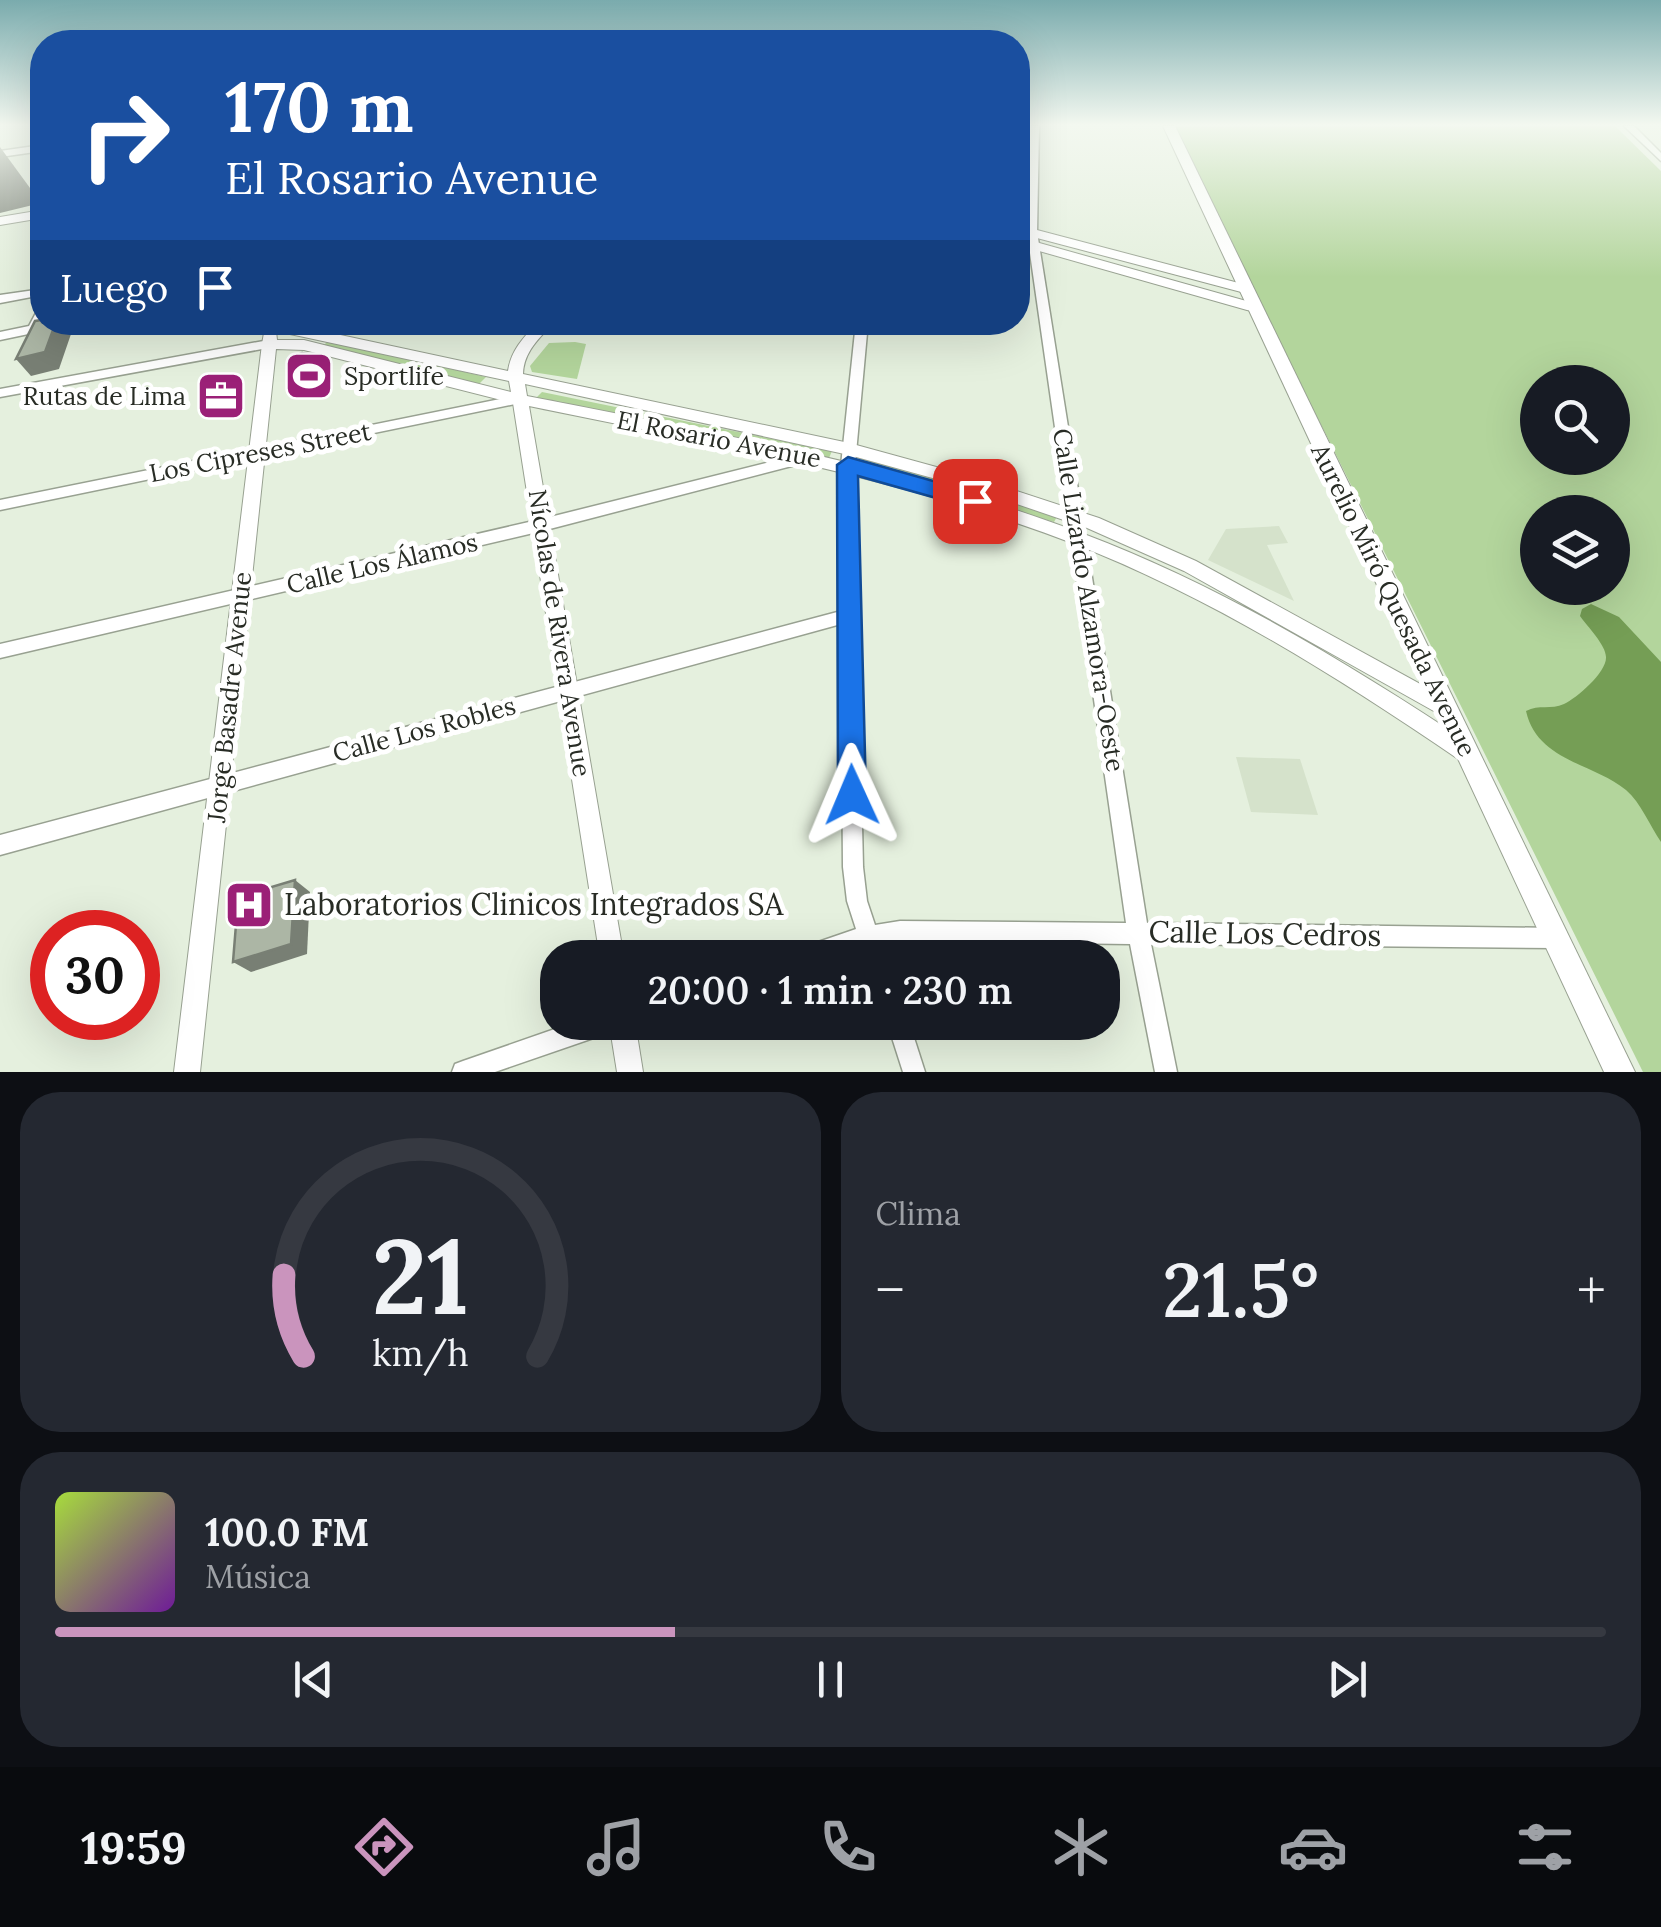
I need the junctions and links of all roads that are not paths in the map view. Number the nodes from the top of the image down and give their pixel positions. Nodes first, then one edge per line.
1 (1191, 176) edge
2 (30, 216) edge
3 (0, 220) edge
4 (1030, 237) edge
5 (1030, 248) edge
6 (30, 294) edge
7 (1248, 298) junction
8 (0, 299) edge
9 (30, 330) edge
10 (249, 335) edge
11 (270, 335) edge
12 (283, 335) edge
13 (334, 335) edge
14 (535, 335) edge
15 (861, 335) edge
16 (0, 336) edge
17 (513, 378) junction
18 (0, 393) edge
19 (520, 399) junction
20 (776, 450) junction
21 (257, 452) junction
22 (810, 457) junction
23 (848, 457) junction
24 (763, 472) junction
25 (0, 505) edge
26 (1077, 518) junction
27 (542, 525) junction
28 (1080, 540) junction
29 (241, 597) junction
30 (850, 614) junction
31 (0, 651) edge
32 (1400, 683) junction
33 (570, 690) junction
34 (1392, 704) junction
35 (1446, 708) junction
36 (1468, 754) junction
37 (220, 785) junction
38 (0, 846) edge
39 (1138, 933) junction
40 (1556, 938) junction
41 (609, 940) edge
42 (870, 940) edge
43 (884, 940) edge
44 (556, 1040) edge
45 (625, 1040) edge
46 (904, 1040) edge
47 (187, 1072) edge
48 (463, 1072) edge
49 (630, 1072) edge
50 (914, 1072) edge
51 (1166, 1072) edge
52 (1620, 1072) edge

1 - 7 main road, Aurelio Miró Quesada Avenue
2 - 3 street
4 - 7 street
5 - 26 street, Calle Lizardo Alzamora-Oeste
6 - 8 street
7 - 35 main road, Aurelio Miró Quesada Avenue
9 - 16 street
10 - 18 street
11 - 21 street, Jorge Basadre Avenue
12 - 19 street, El Rosario Avenue
13 - 17 street, El Rosario Avenue
14 - 17 street
15 - 23 street
17 - 19 street, Nícolas de Rivera Avenue
17 - 23 street, El Rosario Avenue
19 - 20 street, El Rosario Avenue
19 - 21 street, Los Cipreses Street
19 - 27 street, Nícolas de Rivera Avenue
20 - 22 street, El Rosario Avenue
20 - 24 street
21 - 25 street, Los Cipreses Street
21 - 29 street, Jorge Basadre Avenue
22 - 23 street, El Rosario Avenue
22 - 24 street, Calle Los Álamos
23 - 26 street, El Rosario Avenue
23 - 28 street, El Rosario Avenue
23 - 30 street
24 - 27 street, Calle Los Álamos
26 - 28 street, Calle Lizardo Alzamora-Oeste
26 - 32 street, El Rosario Avenue
27 - 29 street, Calle Los Álamos
27 - 33 street, Nícolas de Rivera Avenue
28 - 34 street, El Rosario Avenue
28 - 39 street, Calle Lizardo Alzamora-Oeste
29 - 31 street, Calle Los Álamos
29 - 37 street, Jorge Basadre Avenue
30 - 33 street, Calle Los Robles
30 - 42 street
32 - 34 street
32 - 35 street, El Rosario Avenue
33 - 37 street, Calle Los Robles
33 - 41 street, Nícolas de Rivera Avenue
34 - 36 street, El Rosario Avenue
35 - 36 main road, Aurelio Miró Quesada Avenue
36 - 40 main road, Aurelio Miró Quesada Avenue
37 - 38 street, Calle Los Robles
37 - 47 street, Jorge Basadre Avenue
39 - 40 street, Calle Los Cedros
39 - 43 street, Calle Los Cedros
39 - 51 street, Calle Lizardo Alzamora-Oeste
40 - 52 main road, Aurelio Miró Quesada Avenue
44 - 48 street
45 - 49 street
46 - 50 street

